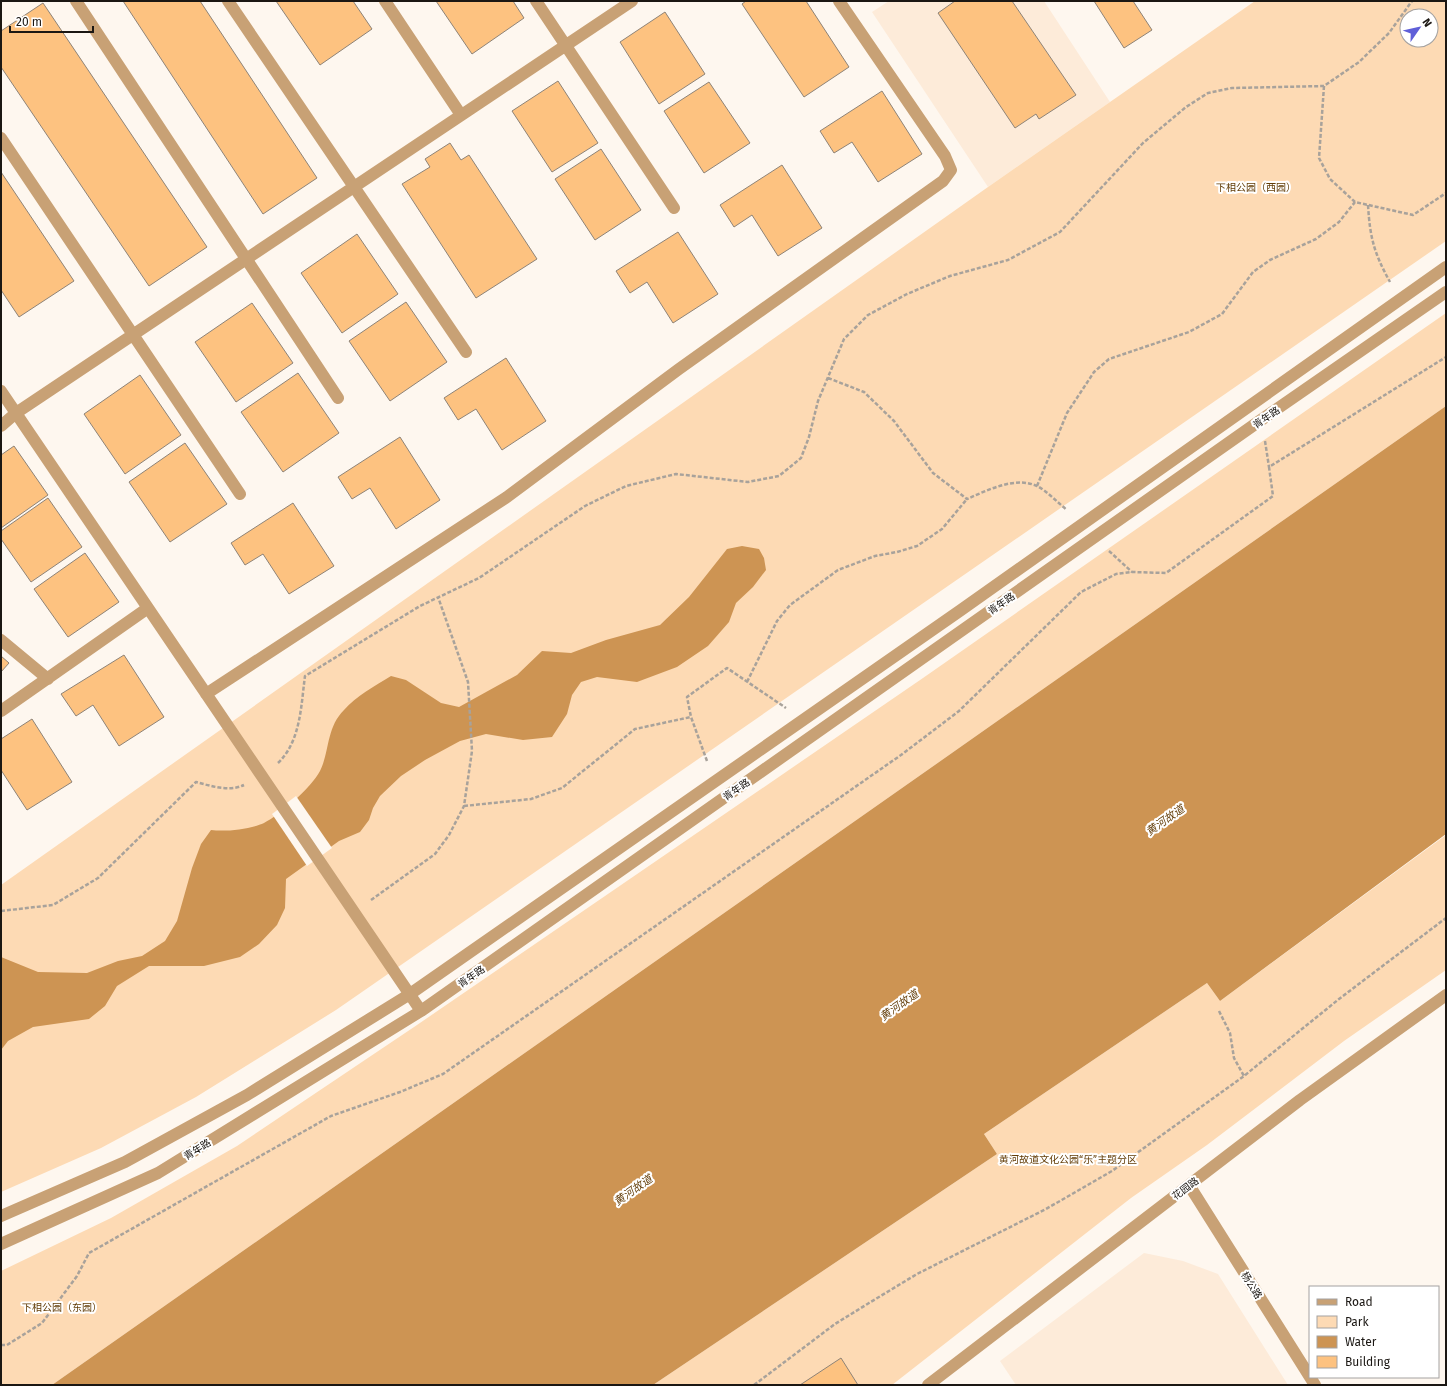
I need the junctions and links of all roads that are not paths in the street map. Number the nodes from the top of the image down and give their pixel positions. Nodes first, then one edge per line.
1 (76, 1) edge
2 (228, 1) edge
3 (385, 1) edge
4 (536, 1) edge
5 (632, 1) edge
6 (839, 1) edge
7 (565, 45) junction
8 (461, 115) junction
9 (1, 138) edge
10 (353, 188) junction
11 (674, 208) dead end
12 (246, 259) junction
13 (1446, 267) edge
14 (1446, 292) edge
15 (133, 335) junction
16 (466, 352) dead end
17 (1, 391) edge
18 (338, 398) dead end
19 (16, 413) junction
20 (1, 426) edge
21 (240, 494) dead end
22 (148, 608) junction
23 (1, 640) edge
24 (48, 679) junction
25 (206, 694) junction
26 (1, 711) edge
27 (410, 994) junction
28 (1446, 995) edge
29 (421, 1011) junction
30 (1189, 1185) junction
31 (1, 1216) edge
32 (1, 1244) edge
33 (1309, 1375) edge
34 (928, 1385) edge

1 - 12 street
2 - 10 street
3 - 8 street
4 - 7 street
5 - 7 street
6 - 25 street
7 - 8 street
7 - 11 street
8 - 10 street
9 - 15 street
10 - 12 street
10 - 16 street
12 - 15 street
12 - 18 street
13 - 27 street, 青年路
14 - 29 street, 青年路
15 - 19 street
15 - 21 street
17 - 19 street
19 - 20 street
19 - 22 street
22 - 24 street
22 - 25 street
23 - 24 street
24 - 26 street
25 - 27 street
27 - 29 street
27 - 31 street, 青年路
28 - 30 street, 花园路
29 - 32 street, 青年路
30 - 33 street, 杨公路
30 - 34 street, 花园路

